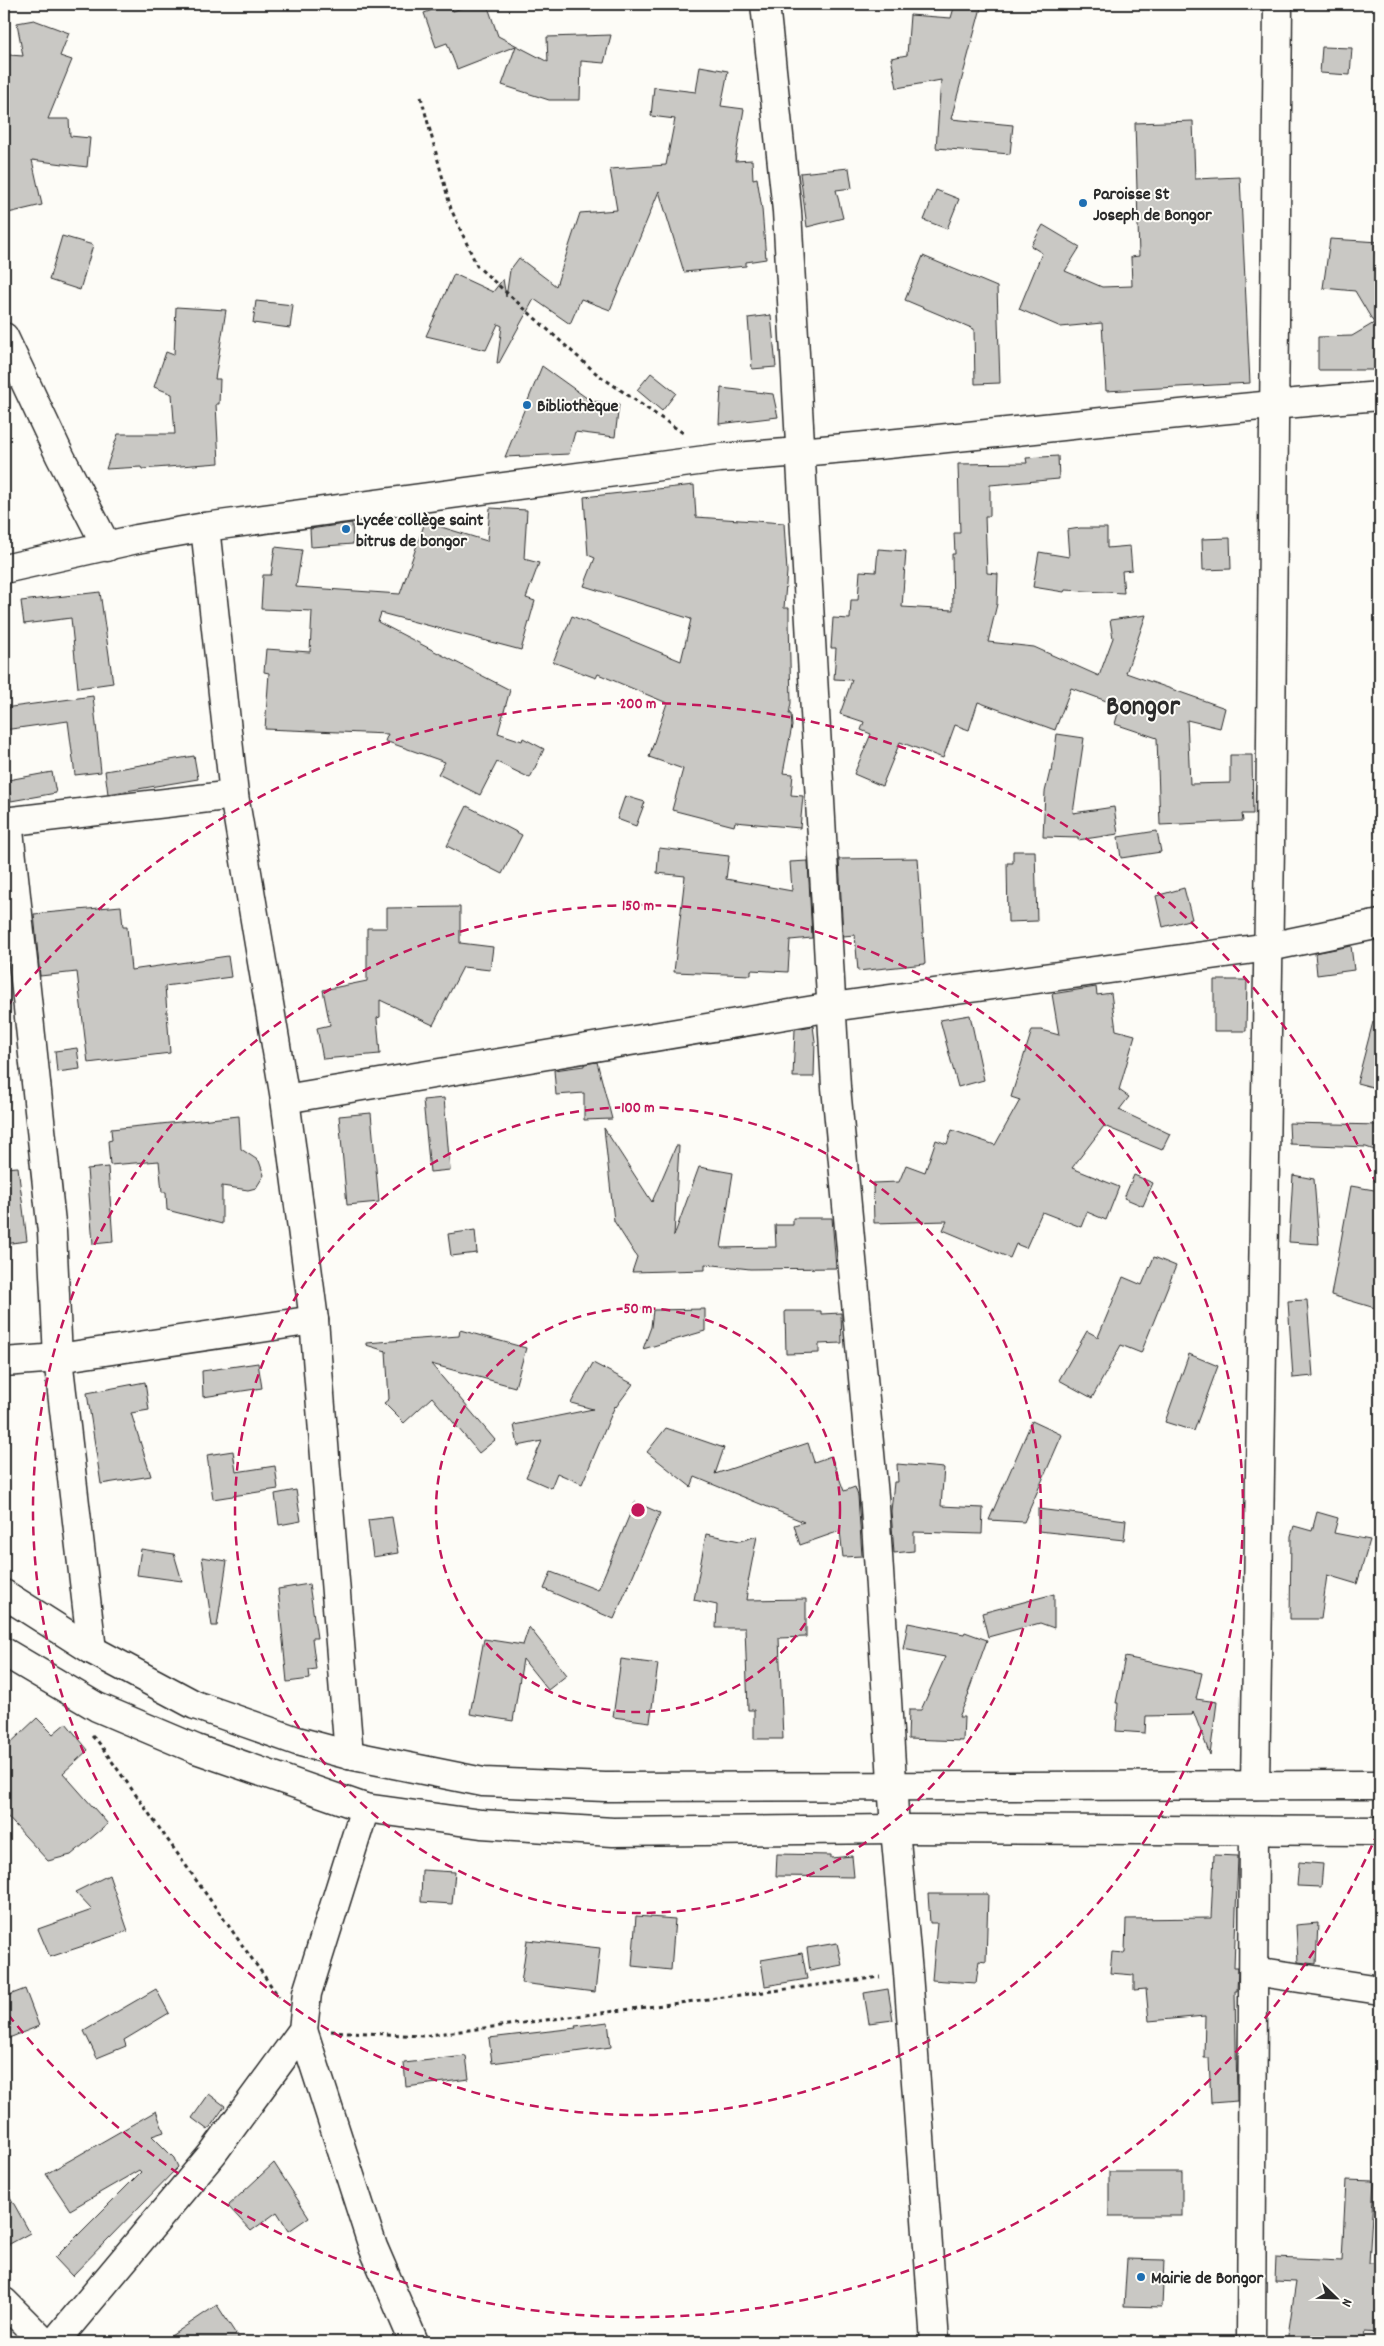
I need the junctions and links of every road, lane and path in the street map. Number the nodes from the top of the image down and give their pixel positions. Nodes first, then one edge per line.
1 (765, 4) edge
2 (1278, 4) edge
3 (421, 97) dead end
4 (4, 337) edge
5 (1380, 396) edge
6 (1276, 404) junction
7 (802, 452) junction
8 (720, 458) junction
9 (205, 527) junction
10 (107, 547) junction
11 (4, 569) edge
12 (234, 795) junction
13 (6, 821) edge
14 (1380, 924) edge
15 (1268, 947) junction
16 (832, 1007) junction
17 (285, 1099) junction
18 (314, 1320) junction
19 (58, 1358) junction
20 (4, 1362) edge
21 (4, 1594) edge
22 (92, 1650) junction
23 (4, 1652) edge
24 (86, 1729) dead end
25 (349, 1755) junction
26 (1255, 1785) junction
27 (1380, 1785) edge
28 (678, 1787) junction
29 (893, 1787) junction
30 (365, 1808) junction
31 (895, 1829) junction
32 (682, 1831) junction
33 (1254, 1831) junction
34 (1380, 1831) edge
35 (1254, 1971) junction
36 (908, 1973) junction
37 (1380, 1990) edge
38 (302, 2030) junction
39 (4, 2302) edge
40 (44, 2342) edge
41 (55, 2342) edge
42 (414, 2342) edge
43 (935, 2342) edge
44 (1252, 2342) edge

1 - 7 street
2 - 6 street
3 - 8 path
4 - 10 street
5 - 6 street
6 - 7 street
6 - 15 street
7 - 8 street
7 - 16 street
8 - 9 street
9 - 10 street
9 - 12 street
10 - 11 street
12 - 13 street
12 - 17 street
13 - 19 street
14 - 15 street
15 - 16 street
15 - 26 street
16 - 17 street
16 - 29 street
17 - 18 street
18 - 19 street
18 - 25 street
19 - 20 street
19 - 22 street
21 - 22 street
22 - 25 street
23 - 30 street
24 - 38 path
25 - 28 street
26 - 27 street
26 - 29 street
28 - 29 street
28 - 32 street
29 - 31 street
30 - 32 street
30 - 38 street
31 - 32 street
31 - 33 street
31 - 36 street
33 - 34 street
33 - 35 street
35 - 37 street
35 - 44 street
36 - 38 path
36 - 43 street
38 - 41 street
38 - 42 street
39 - 40 street

